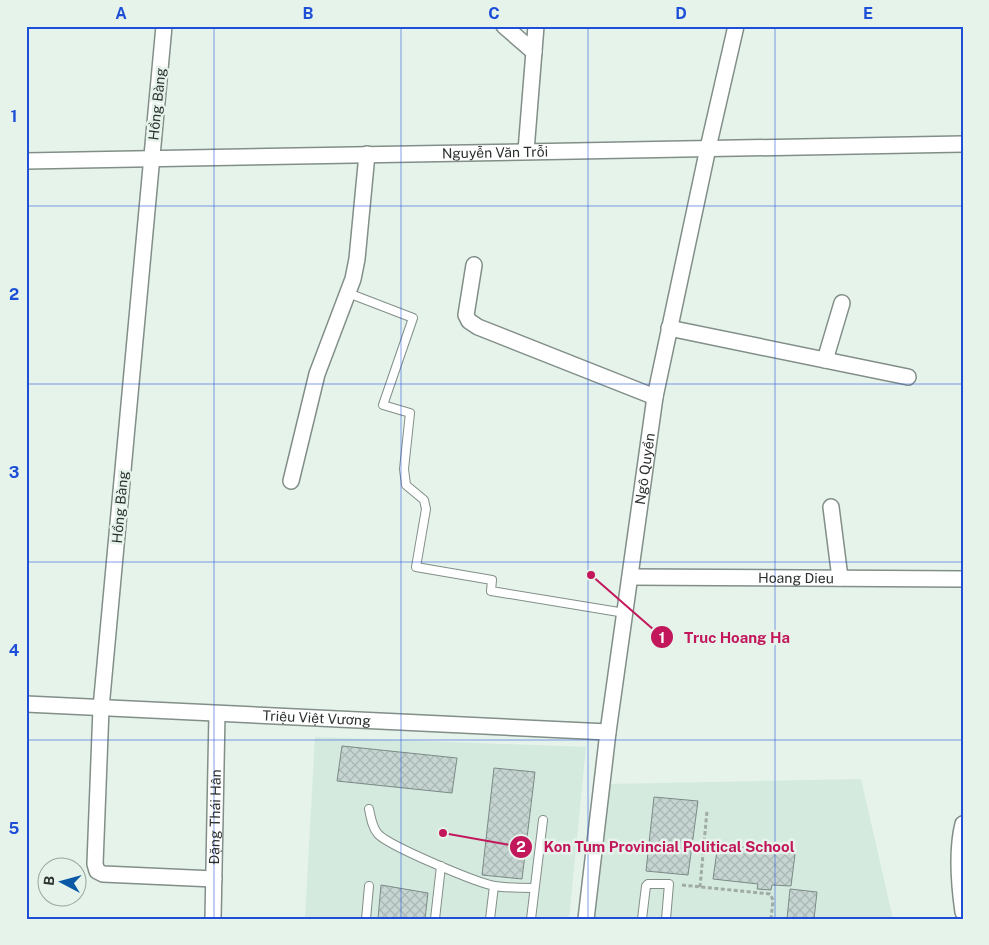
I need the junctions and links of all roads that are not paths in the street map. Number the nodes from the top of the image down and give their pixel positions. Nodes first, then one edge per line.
1 (164, 26) edge
2 (504, 26) edge
3 (536, 26) edge
4 (736, 26) edge
5 (534, 52) junction
6 (963, 144) edge
7 (708, 148) junction
8 (526, 151) junction
9 (367, 154) junction
10 (151, 158) junction
11 (26, 161) edge
12 (474, 265) dead end
13 (348, 293) junction
14 (842, 303) dead end
15 (670, 328) junction
16 (825, 360) junction
17 (908, 377) dead end
18 (655, 397) junction
19 (291, 481) dead end
20 (831, 507) dead end
21 (630, 577) junction
22 (840, 578) junction
23 (963, 579) edge
24 (625, 613) junction
25 (26, 704) edge
26 (101, 708) junction
27 (217, 714) junction
28 (608, 732) junction
29 (369, 809) dead end
30 (543, 820) dead end
31 (963, 824) edge
32 (441, 866) junction
33 (214, 879) junction
34 (369, 886) dead end
35 (494, 886) junction
36 (534, 888) junction
37 (963, 912) edge
38 (213, 919) edge
39 (366, 919) edge
40 (435, 919) edge
41 (490, 919) edge
42 (531, 919) edge
43 (586, 919) edge
44 (642, 919) edge
45 (666, 919) edge

1 - 10 street, Hồng Bàng
2 - 5 street
3 - 5 street
4 - 7 street, Ngô Quyền
5 - 8 street
6 - 7 street, Nguyễn Văn Trỗi
7 - 8 street, Nguyễn Văn Trỗi
7 - 15 street, Ngô Quyền
8 - 9 street, Nguyễn Văn Trỗi
9 - 10 street, Nguyễn Văn Trỗi
9 - 13 street
10 - 11 street, Nguyễn Văn Trỗi
10 - 26 street, Hồng Bàng
12 - 18 street
13 - 19 street
13 - 24 lane
14 - 16 street
15 - 16 street
15 - 18 street, Ngô Quyền
16 - 17 street
18 - 21 street, Ngô Quyền
20 - 22 street
21 - 22 street, Hoang Dieu
21 - 24 street, Ngô Quyền
22 - 23 street, Hoang Dieu
24 - 28 street, Ngô Quyền
25 - 26 street, Triệu Việt Vương
26 - 27 street, Triệu Việt Vương
26 - 33 street, Hồng Bàng
27 - 28 street, Triệu Việt Vương
27 - 33 street, Đặng Thái Hân
28 - 43 street, Ngô Quyền
29 - 32 lane
30 - 36 lane
31 - 37 street
32 - 35 lane
32 - 40 lane
33 - 38 street, Đặng Thái Hân
34 - 39 lane
35 - 36 lane
35 - 41 lane
36 - 42 lane
44 - 45 lane

